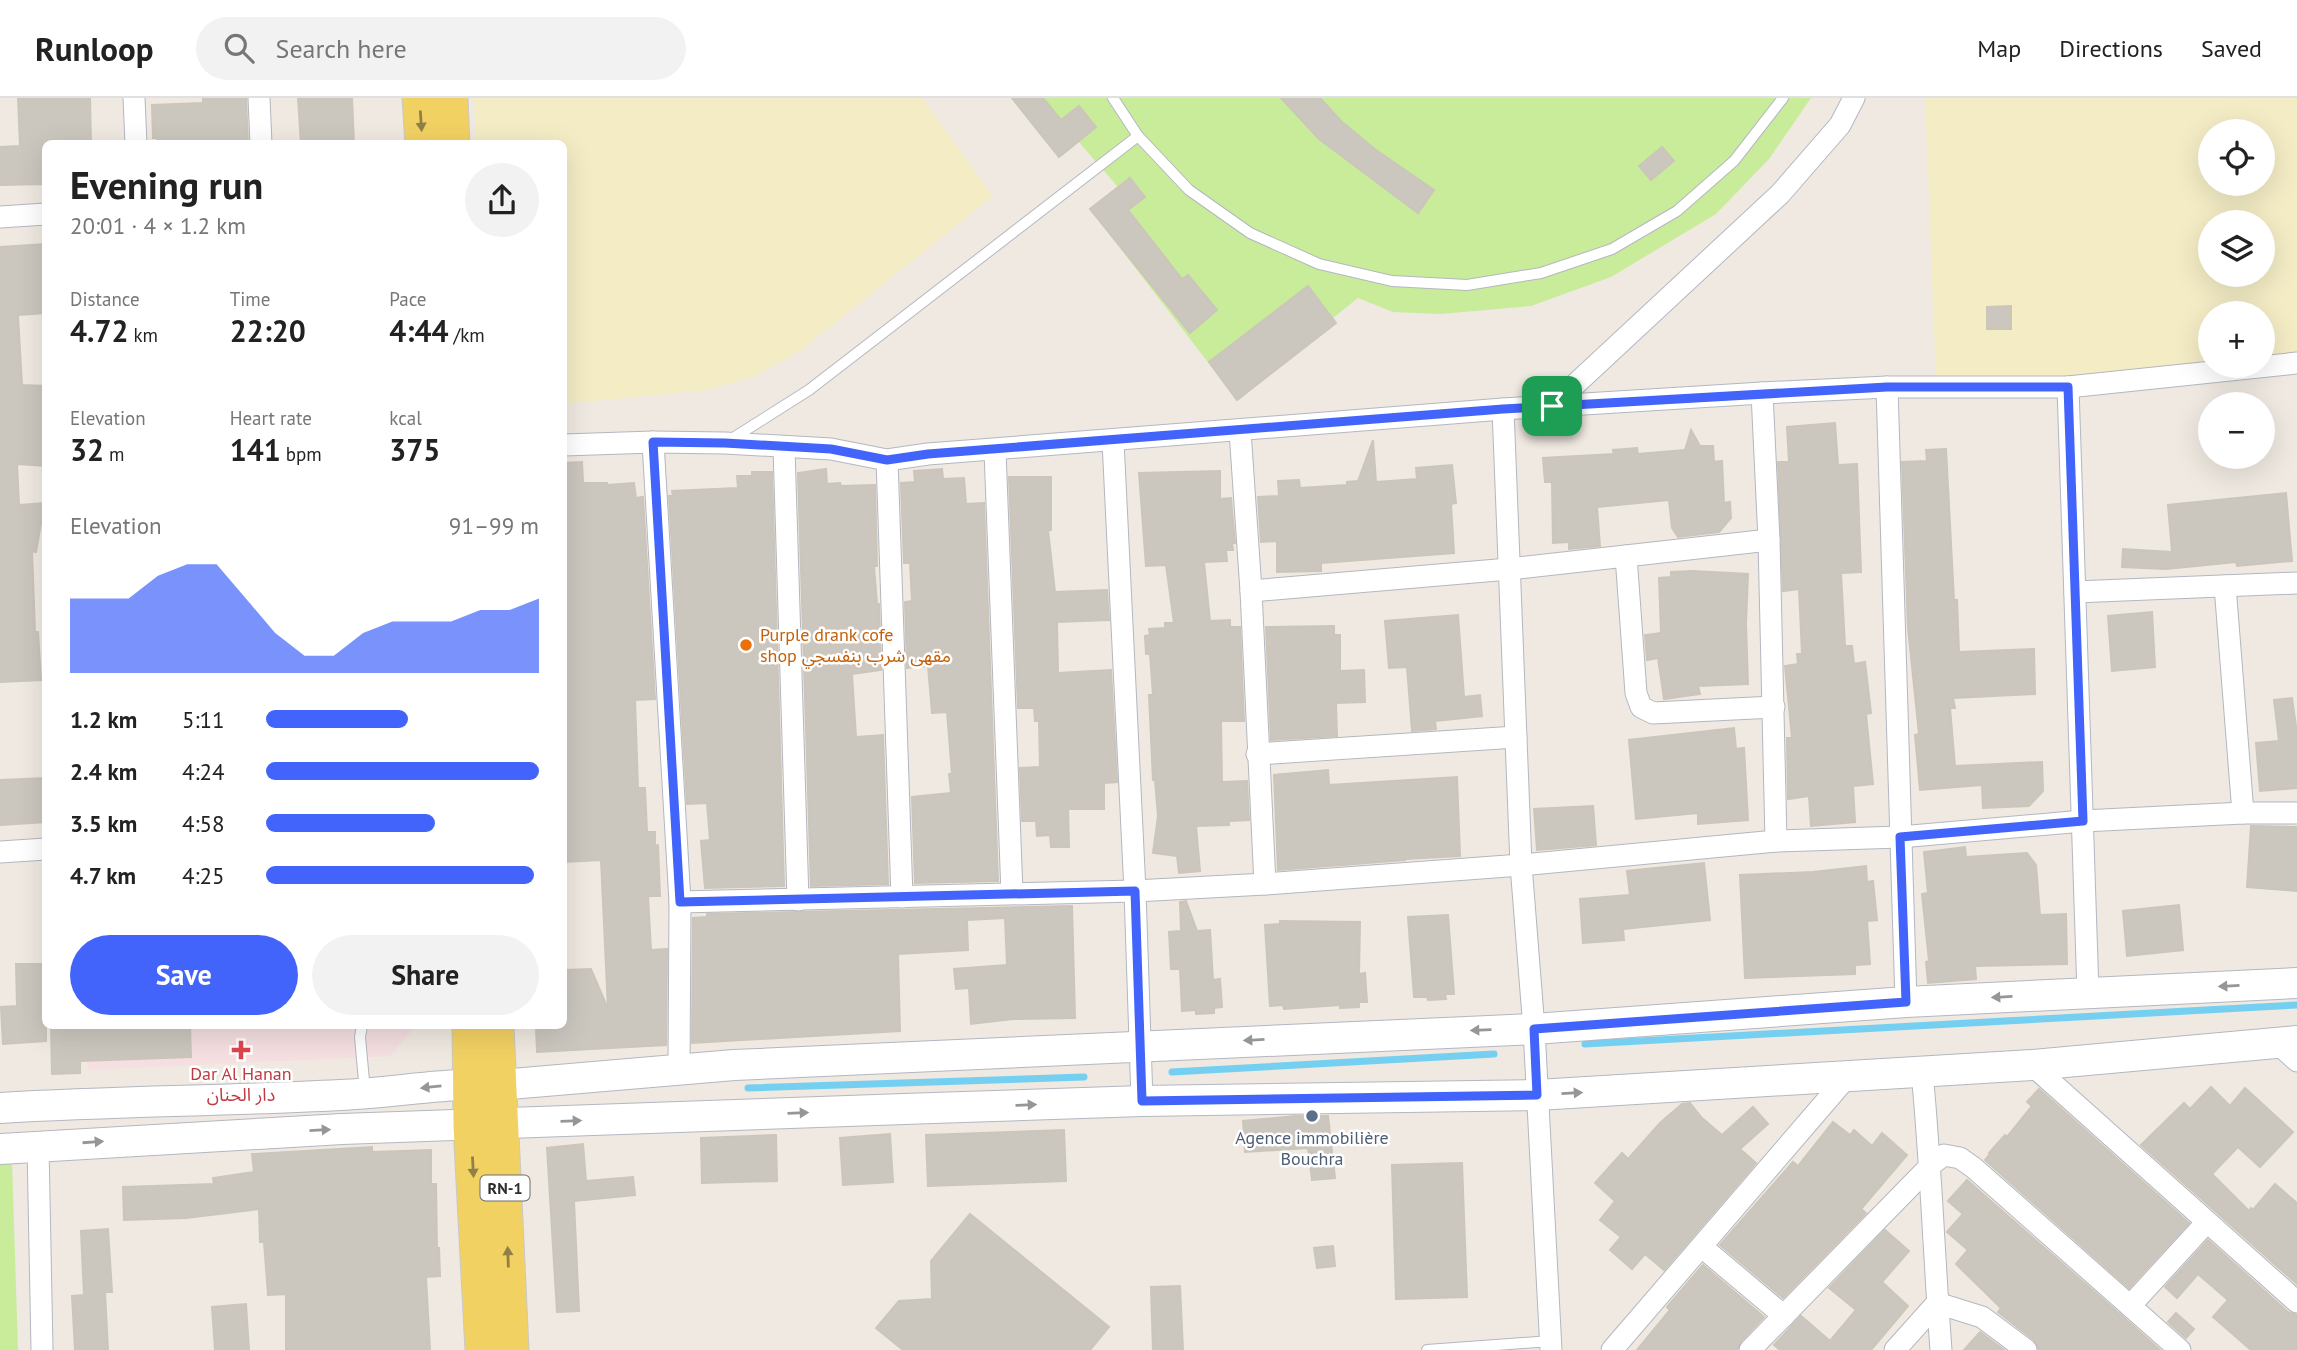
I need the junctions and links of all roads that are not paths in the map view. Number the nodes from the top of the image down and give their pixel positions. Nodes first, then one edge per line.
1 (134, 98) edge
2 (259, 98) edge
3 (419, 98) edge
4 (451, 98) edge
5 (1114, 98) edge
6 (1783, 98) edge
7 (1854, 98) edge
8 (1138, 136) junction
9 (136, 140) edge
10 (261, 140) edge
11 (422, 140) edge
12 (453, 140) edge
13 (42, 214) edge
14 (0, 217) edge
15 (2297, 363) edge
16 (1887, 387) junction
17 (2068, 387) junction
18 (1762, 393) junction
19 (1552, 406) junction
20 (1503, 409) junction
21 (1240, 431) junction
22 (653, 442) junction
23 (1113, 442) junction
24 (725, 443) junction
25 (567, 445) edge
26 (784, 448) junction
27 (995, 451) junction
28 (887, 460) junction
29 (1769, 540) junction
30 (1626, 556) junction
31 (1509, 569) junction
32 (2297, 583) edge
33 (2225, 586) junction
34 (1251, 591) junction
35 (2075, 593) junction
36 (1774, 707) junction
37 (1516, 737) junction
38 (1257, 754) junction
39 (2243, 813) junction
40 (2297, 813) edge
41 (2083, 821) junction
42 (1900, 837) junction
43 (1776, 841) junction
44 (42, 849) edge
45 (0, 852) edge
46 (1521, 865) junction
47 (1265, 884) junction
48 (1135, 891) junction
49 (1012, 893) junction
50 (902, 897) junction
51 (798, 900) junction
52 (680, 902) junction
53 (2297, 983) edge
54 (2088, 993) junction
55 (1906, 1002) junction
56 (361, 1029) edge
57 (470, 1029) edge
58 (496, 1029) edge
59 (1534, 1029) junction
60 (1141, 1046) junction
61 (2290, 1048) edge
62 (2032, 1065) junction
63 (679, 1069) junction
64 (1922, 1072) junction
65 (1847, 1077) junction
66 (485, 1084) junction
67 (365, 1093) junction
68 (1537, 1095) junction
69 (1142, 1101) junction
70 (0, 1108) edge
71 (503, 1123) junction
72 (470, 1125) junction
73 (38, 1146) junction
74 (0, 1149) edge
75 (1931, 1165) junction
76 (2206, 1223) junction
77 (1702, 1247) junction
78 (2297, 1302) edge
79 (1937, 1303) junction
80 (2130, 1306) junction
81 (495, 1307) junction
82 (1784, 1316) junction
83 (1551, 1346) edge
84 (42, 1350) edge
85 (482, 1350) edge
86 (512, 1350) edge
87 (1427, 1350) edge
88 (1612, 1350) edge
89 (1750, 1350) edge
90 (1895, 1350) edge
91 (1941, 1350) edge
92 (2026, 1350) edge
93 (2180, 1350) edge

1 - 9 street
2 - 10 street
3 -> 11 main road
4 - 12 main road
5 - 8 lane
6 - 8 lane
7 - 19 street
8 - 24 lane
13 - 14 street
15 - 17 street
16 - 17 street
16 - 18 street
16 - 42 street
17 - 35 street
18 - 19 street
18 - 29 street
19 - 20 street
20 - 21 street
20 - 31 street
21 - 23 street
21 - 34 street
22 - 24 street
22 - 25 street
22 - 52 street
23 - 27 street
23 - 48 street
24 - 26 street
26 - 28 street
26 - 51 street
27 - 28 street
27 - 49 street
28 - 50 street
29 - 30 street
29 - 36 street
30 - 31 street
30 - 36 street
31 - 34 street
31 - 37 street
32 - 33 street
33 - 35 street
33 - 39 street
34 - 38 street
35 - 41 street
36 - 43 street
37 - 38 street
37 - 46 street
38 - 47 street
39 - 40 street
39 - 41 street
41 - 42 street
41 - 54 street
42 - 43 street
42 - 55 street
43 - 46 street
44 - 45 street
46 - 47 street
46 - 59 street
47 - 48 street
48 - 49 street
48 - 60 street
49 - 50 street
50 - 51 street
51 - 52 street
52 - 63 street
53 -> 54 main road
54 -> 55 main road
55 - 59 main road
56 - 67 lane
57 - 66 main road, RN-1
58 - 66 main road, RN-1
59 -> 60 main road
59 - 68 street
60 - 63 main road
60 - 69 street
61 - 62 main road
62 - 64 main road
62 - 76 street
63 - 66 main road
64 - 65 main road
64 - 75 street
68 -> 65 main road
65 - 77 street
66 -> 67 main road
66 - 71 main road, RN-1
66 - 72 main road, RN-1
67 - 70 main road
68 - 69 main road
68 - 83 street
71 -> 69 main road
71 - 72 main road
81 -> 71 main road, RN-1
73 -> 72 main road
72 -> 81 main road, RN-1
73 - 74 main road
73 - 84 street
75 - 79 street
75 - 80 street
75 - 82 street
76 - 78 street
76 - 80 street
77 - 82 street
77 - 88 street
79 - 90 street
79 - 91 street
79 - 92 street
80 - 93 street
81 - 85 main road, RN-1
81 - 86 main road, RN-1
82 - 89 street
83 - 87 lane

